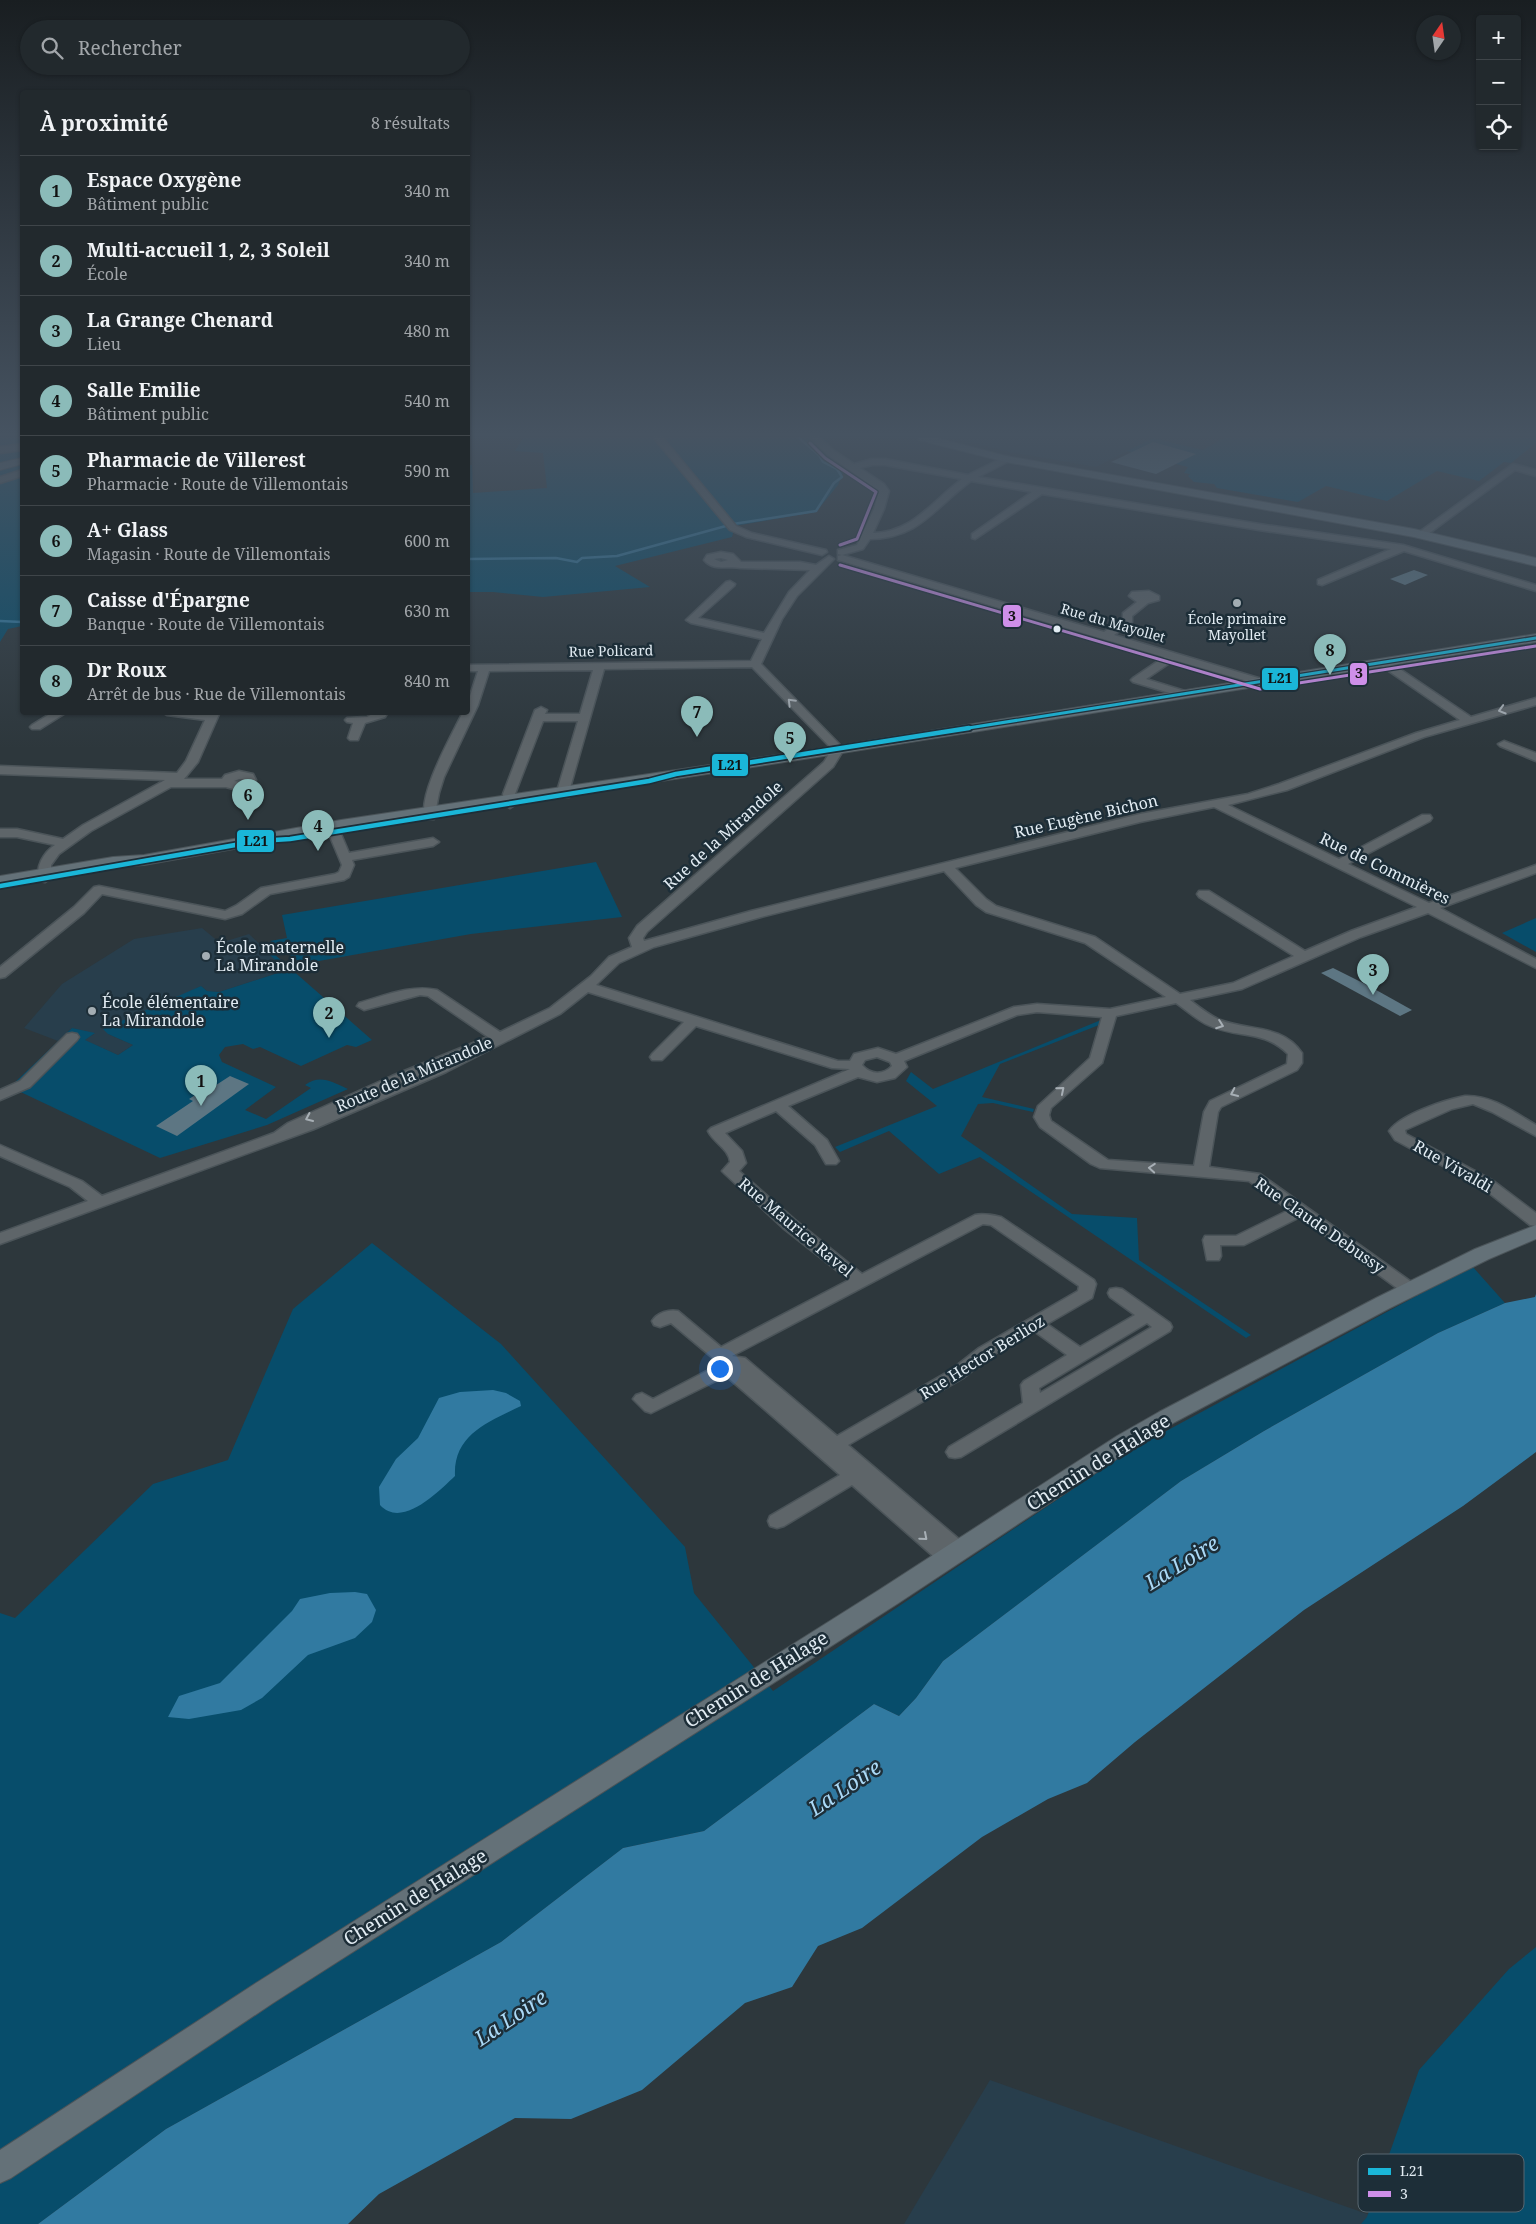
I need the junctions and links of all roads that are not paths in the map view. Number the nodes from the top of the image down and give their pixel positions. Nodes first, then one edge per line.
1 (771, 542) edge
2 (864, 542) edge
3 (1357, 542) edge
4 (1415, 542) edge
5 (1452, 542) edge
6 (1405, 549) junction
7 (842, 555) junction
8 (826, 556) junction
9 (1536, 562) edge
10 (732, 563) dead end
11 (817, 568) junction
12 (1322, 582) dead end
13 (730, 584) dead end
14 (1536, 588) edge
15 (1144, 601) dead end
16 (1105, 636) junction
17 (768, 637) junction
18 (1536, 638) edge
19 (1172, 656) junction
20 (1384, 663) junction
21 (756, 664) junction
22 (599, 667) junction
23 (470, 668) edge
24 (484, 668) junction
25 (1260, 682) junction
26 (1184, 694) junction
27 (1536, 701) edge
28 (470, 710) edge
29 (57, 715) edge
30 (214, 715) edge
31 (381, 715) edge
32 (467, 715) edge
33 (583, 718) junction
34 (1468, 720) junction
35 (36, 727) dead end
36 (354, 738) dead end
37 (1504, 744) dead end
38 (838, 749) junction
39 (1536, 757) edge
40 (0, 770) edge
41 (174, 780) junction
42 (227, 783) dead end
43 (564, 793) junction
44 (510, 801) junction
45 (1217, 804) junction
46 (429, 814) junction
47 (1426, 818) dead end
48 (333, 829) junction
49 (0, 833) edge
50 (66, 842) junction
51 (433, 842) dead end
52 (346, 857) junction
53 (1338, 864) junction
54 (947, 867) junction
55 (1536, 869) edge
56 (44, 876) junction
57 (0, 881) edge
58 (0, 886) edge
59 (1204, 894) dead end
60 (1427, 907) junction
61 (639, 947) junction
62 (1305, 957) junction
63 (1536, 964) edge
64 (0, 974) edge
65 (587, 988) junction
66 (1179, 999) junction
67 (364, 1006) dead end
68 (1110, 1013) junction
69 (694, 1020) junction
70 (72, 1037) dead end
71 (499, 1038) junction
72 (657, 1057) dead end
73 (896, 1058) junction
74 (857, 1068) junction
75 (0, 1096) edge
76 (778, 1105) junction
77 (1536, 1131) edge
78 (0, 1150) edge
79 (831, 1161) dead end
80 (1200, 1171) junction
81 (100, 1202) junction
82 (1302, 1210) junction
83 (1536, 1221) edge
84 (1536, 1231) edge
85 (0, 1240) edge
86 (1213, 1256) dead end
87 (861, 1282) junction
88 (1411, 1290) junction
89 (1116, 1293) dead end
90 (1147, 1315) junction
91 (660, 1321) dead end
92 (1035, 1324) junction
93 (1081, 1356) junction
94 (730, 1362) junction
95 (642, 1399) dead end
96 (1032, 1406) junction
97 (830, 1448) junction
98 (955, 1452) dead end
99 (859, 1473) junction
100 (777, 1521) dead end
101 (954, 1554) junction
102 (0, 2168) edge

1 - 8 street
2 - 7 street
3 - 6 street
4 - 6 street
5 - 9 main road
6 - 12 street
6 - 14 street
7 - 8 street
7 - 16 street, Rue du Mayollet
8 - 11 street
10 - 11 street
11 - 17 street
13 - 17 street
15 - 16 street
16 - 19 street, Rue du Mayollet
17 - 21 street
18 - 20 main road
19 - 25 street, Rue du Mayollet
19 - 26 street
20 - 25 main road
20 - 34 street
21 - 22 street, Rue Policard
38 -> 21 street
22 - 24 street, Rue Policard
22 - 33 street
23 - 24 street, Rue Policard
24 - 28 street
25 - 26 main road
26 - 38 main road
27 -> 34 street, Rue Eugène Bichon
29 - 35 street
30 - 41 street
31 - 36 street
32 - 46 street
33 - 43 street
33 - 44 street
34 - 45 street, Rue Eugène Bichon
37 - 39 street
38 - 43 main road
38 - 61 street, Rue de la Mirandole
40 - 41 street
41 - 42 street
41 - 50 street
43 - 44 main road
44 - 46 main road
45 - 53 street, Rue de Commières
45 - 54 street, Rue Eugène Bichon
46 - 48 main road
47 - 53 street
48 - 52 street
48 - 56 main road
49 - 50 street
50 - 56 street
51 - 52 street
52 - 64 street
53 - 60 street, Rue de Commières
54 - 61 street, Rue Eugène Bichon
54 - 66 street
55 - 60 street
56 - 57 main road
56 - 58 main road
59 - 62 street
60 - 62 street
60 - 63 street, Rue de Commières
61 - 65 street, Rue Eugène Bichon
62 - 66 street
65 - 69 street
65 - 71 street, Route de la Mirandole
66 - 68 street
66 -> 80 street
67 - 71 street
68 - 73 street
80 -> 68 street, Rue Claude Debussy
69 - 72 street
69 - 74 street
70 - 75 street
71 - 81 street, Route de la Mirandole
73 - 74 street
73 - 74 street
74 - 76 street
76 - 79 street
76 - 87 street, Rue Maurice Ravel
77 - 83 street, Rue Vivaldi
78 - 81 street
80 - 82 street, Rue Claude Debussy
81 - 85 street, Route de la Mirandole
82 - 86 street
82 - 88 street, Rue Claude Debussy
84 - 88 main road, Chemin de Halage
87 - 92 street, Rue Hector Berlioz
87 - 94 street, Rue Maurice Ravel
88 - 101 main road, Chemin de Halage
89 - 90 street
90 - 93 street
90 - 96 street
91 - 94 street
92 - 93 street
92 - 97 street, Rue Hector Berlioz
93 - 96 street
94 - 95 street, Rue Maurice Ravel
94 - 97 street
96 - 98 street
97 - 99 street
99 - 100 street
99 - 101 street
101 - 102 main road, Chemin de Halage

